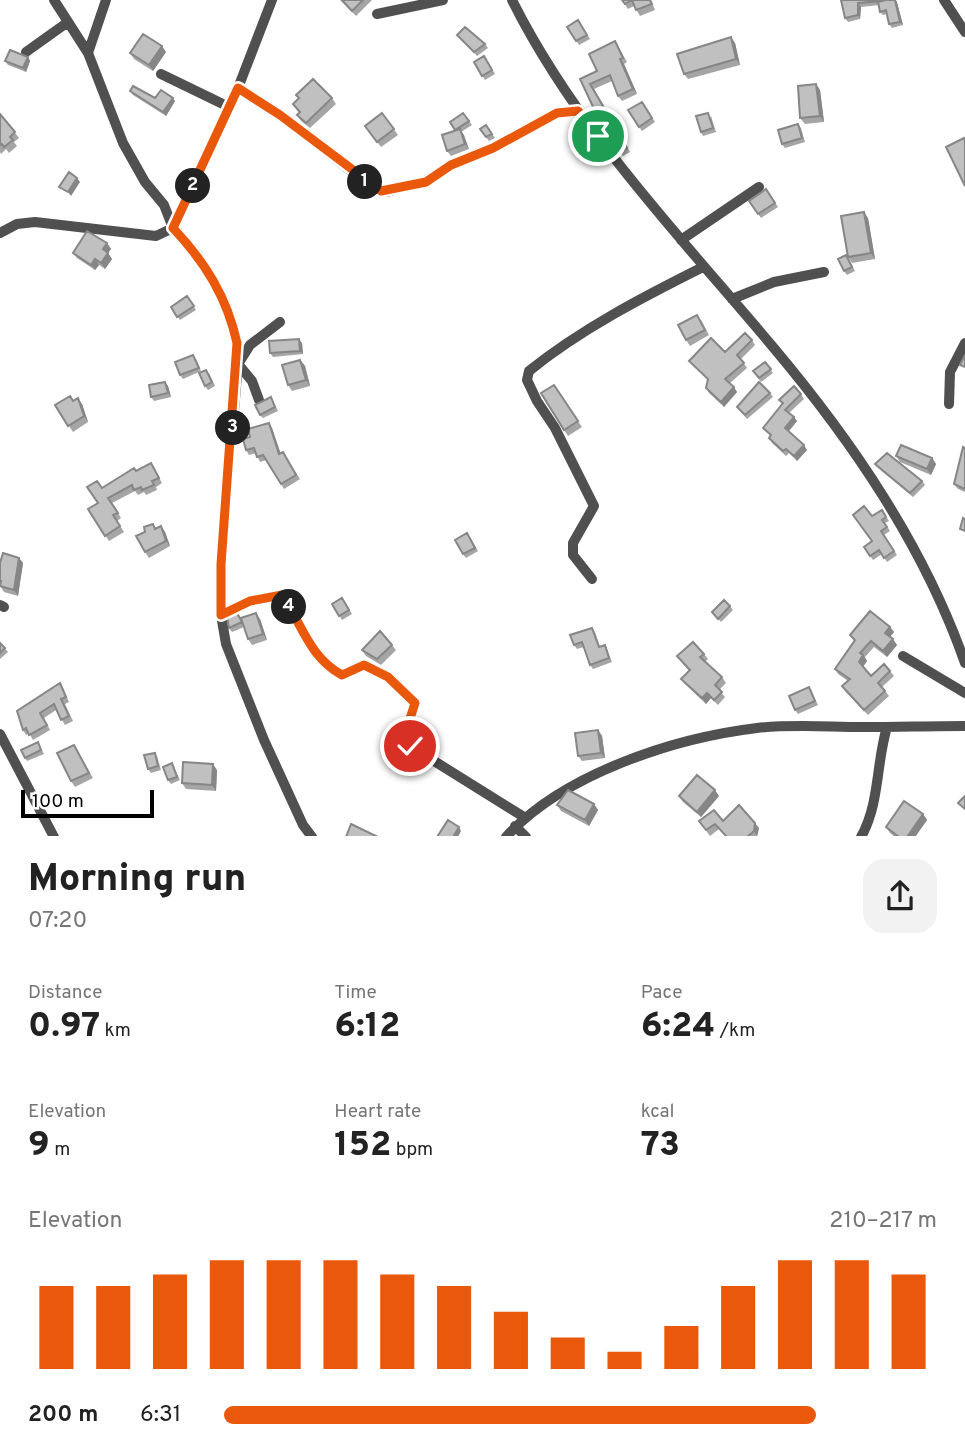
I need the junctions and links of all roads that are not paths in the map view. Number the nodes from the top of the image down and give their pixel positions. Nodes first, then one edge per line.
1 (54, 0) edge
2 (106, 0) edge
3 (272, 0) edge
4 (443, 0) edge
5 (512, 0) edge
6 (944, 0) edge
7 (377, 14) dead end
8 (68, 22) junction
9 (965, 32) edge
10 (26, 52) dead end
11 (88, 53) junction
12 (161, 74) dead end
13 (238, 88) junction
14 (229, 107) junction
15 (578, 111) junction
16 (759, 187) dead end
17 (173, 228) junction
18 (0, 233) edge
19 (681, 240) junction
20 (703, 267) junction
21 (824, 272) dead end
22 (732, 299) junction
23 (280, 322) dead end
24 (965, 343) edge
25 (237, 364) junction
26 (259, 401) edge
27 (949, 404) dead end
28 (592, 579) dead end
29 (221, 615) junction
30 (903, 656) dead end
31 (965, 663) edge
32 (965, 692) edge
33 (965, 726) edge
34 (887, 727) junction
35 (0, 734) edge
36 (524, 817) junction
37 (515, 827) junction
38 (54, 836) edge
39 (312, 836) edge
40 (506, 836) edge
41 (526, 836) edge
42 (861, 836) edge

1 - 8 street
2 - 11 street
3 - 13 street
4 - 7 street
5 - 15 street
6 - 9 street
8 - 10 street
8 - 11 street
11 - 17 street
12 - 14 street
13 - 14 street
13 - 15 street
14 - 17 street
15 - 19 street
16 - 19 street
17 - 18 street
17 - 25 street
19 - 20 street
20 - 22 street
20 - 28 street
21 - 22 street
22 - 31 street
23 - 25 street
24 - 27 street
25 - 26 street
25 - 29 street
29 - 36 street
29 - 39 street
30 - 32 street
33 - 34 street
34 - 36 street
34 - 42 street
35 - 38 street
36 - 37 street
37 - 40 street
37 - 41 street

